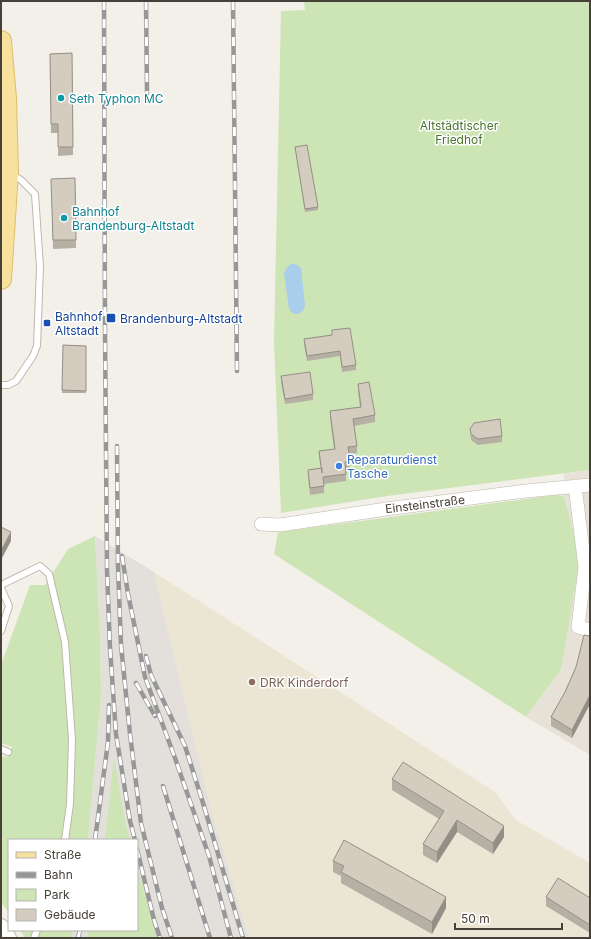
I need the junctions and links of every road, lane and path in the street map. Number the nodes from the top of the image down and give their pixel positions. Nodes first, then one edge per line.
1 (1, 41) edge
2 (8, 172) junction
3 (1, 279) edge
4 (1, 385) edge
5 (590, 485) edge
6 (575, 486) junction
7 (261, 524) dead end
8 (1, 587) edge
9 (590, 630) edge
10 (1, 631) edge
11 (1, 749) edge
12 (8, 752) dead end
13 (65, 839) edge
14 (1, 927) edge
15 (8, 938) edge

1 - 2 main road
2 - 3 main road
2 - 4 lane
5 - 6 street, Einsteinstraße
6 - 7 street, Einsteinstraße
6 - 9 street
8 - 10 lane
8 - 13 lane
11 - 12 lane
14 - 15 street

